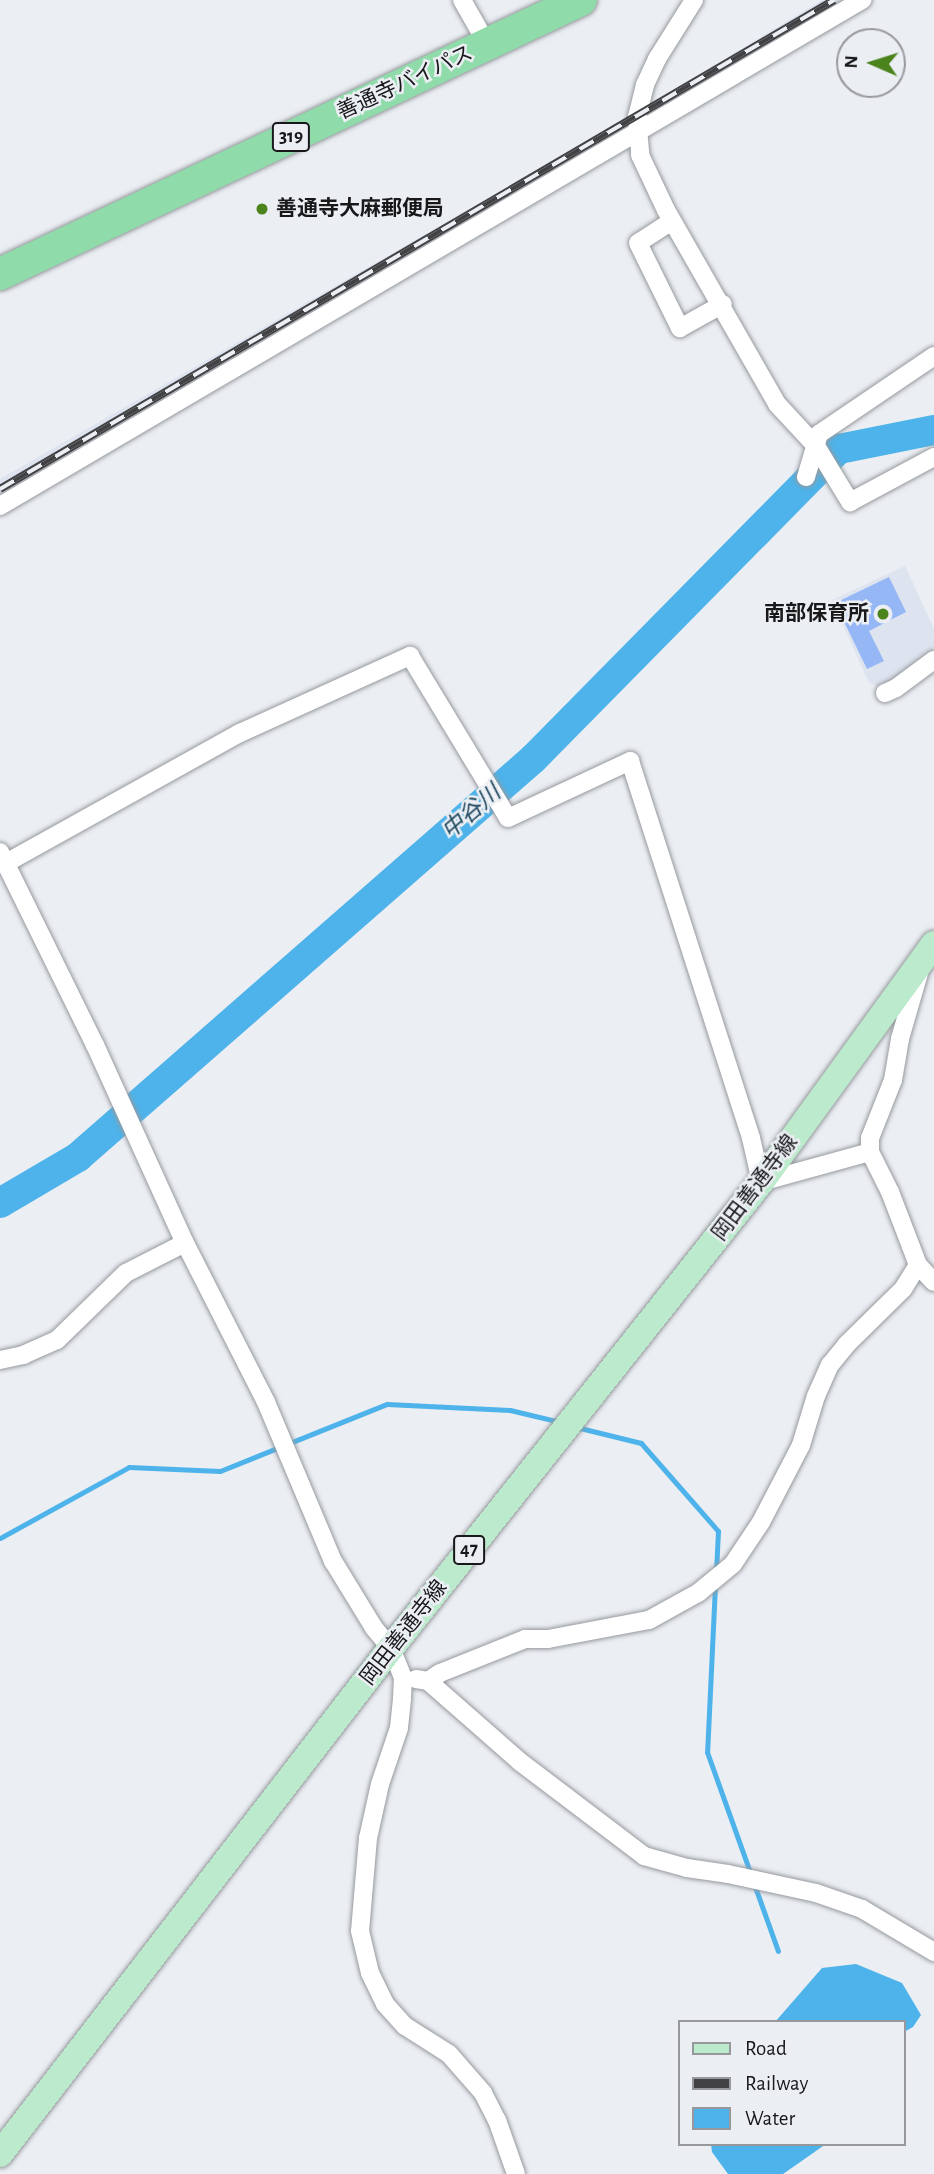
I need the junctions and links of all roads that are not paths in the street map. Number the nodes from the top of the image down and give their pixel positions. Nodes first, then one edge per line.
1 (462, 0) edge
2 (581, 0) edge
3 (694, 0) edge
4 (862, 0) edge
5 (487, 44) junction
6 (636, 134) junction
7 (672, 221) junction
8 (0, 274) edge
9 (723, 304) junction
10 (934, 356) edge
11 (816, 446) junction
12 (934, 457) edge
13 (806, 477) dead end
14 (0, 506) edge
15 (934, 660) edge
16 (885, 693) dead end
17 (3, 857) edge
18 (928, 951) edge
19 (870, 1152) junction
20 (761, 1182) junction
21 (185, 1243) junction
22 (918, 1265) junction
23 (934, 1282) edge
24 (0, 1360) edge
25 (391, 1648) junction
26 (402, 1678) junction
27 (428, 1681) junction
28 (934, 1952) edge
29 (0, 2154) edge
30 (516, 2174) edge

1 - 5 street
2 - 5 highway, 善通寺バイパス / 319
3 - 6 street
4 - 6 street
5 - 8 highway, 善通寺バイパス / 319
6 - 7 street
6 - 14 street
7 - 9 street
7 - 9 street
9 - 11 street
10 - 11 street
11 - 12 street
11 - 13 street
15 - 16 street
17 - 20 street
17 - 21 street
18 - 19 street
18 - 20 main road, 岡田善通寺線 / 47
19 - 20 street
19 - 22 street
20 - 25 main road, 岡田善通寺線 / 47
21 - 24 street
21 - 25 street
22 - 23 street
22 - 27 street
25 - 26 street
25 - 29 main road, 岡田善通寺線 / 47
26 - 27 street
26 - 30 street
27 - 28 street

